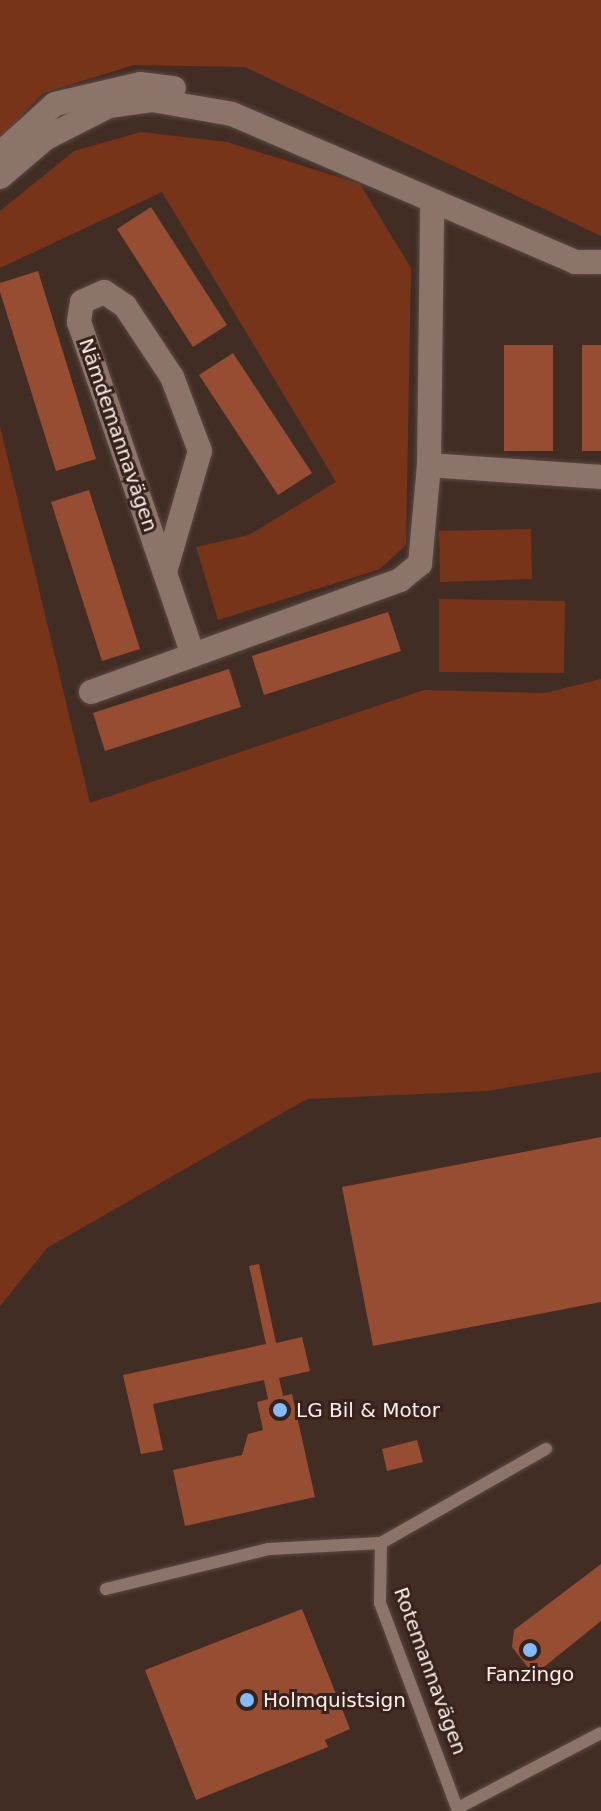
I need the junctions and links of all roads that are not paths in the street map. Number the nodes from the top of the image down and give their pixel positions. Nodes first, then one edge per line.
1 (0, 154) edge
2 (350, 164) junction
3 (0, 177) edge
4 (432, 201) junction
5 (601, 262) edge
6 (429, 465) junction
7 (601, 477) edge
8 (165, 572) junction
9 (193, 655) junction
10 (91, 692) dead end
11 (546, 1449) dead end
12 (381, 1543) junction
13 (106, 1589) dead end
14 (601, 1733) edge
15 (458, 1809) edge

1 - 2 street
2 - 3 street
2 - 4 street
4 - 5 street
4 - 6 street
6 - 7 street
6 - 9 street
8 - 8 street, Nämdemannavägen
8 - 9 street, Nämdemannavägen
9 - 10 street
11 - 12 lane
12 - 13 lane
12 - 15 lane, Rotemannavägen
14 - 15 lane

